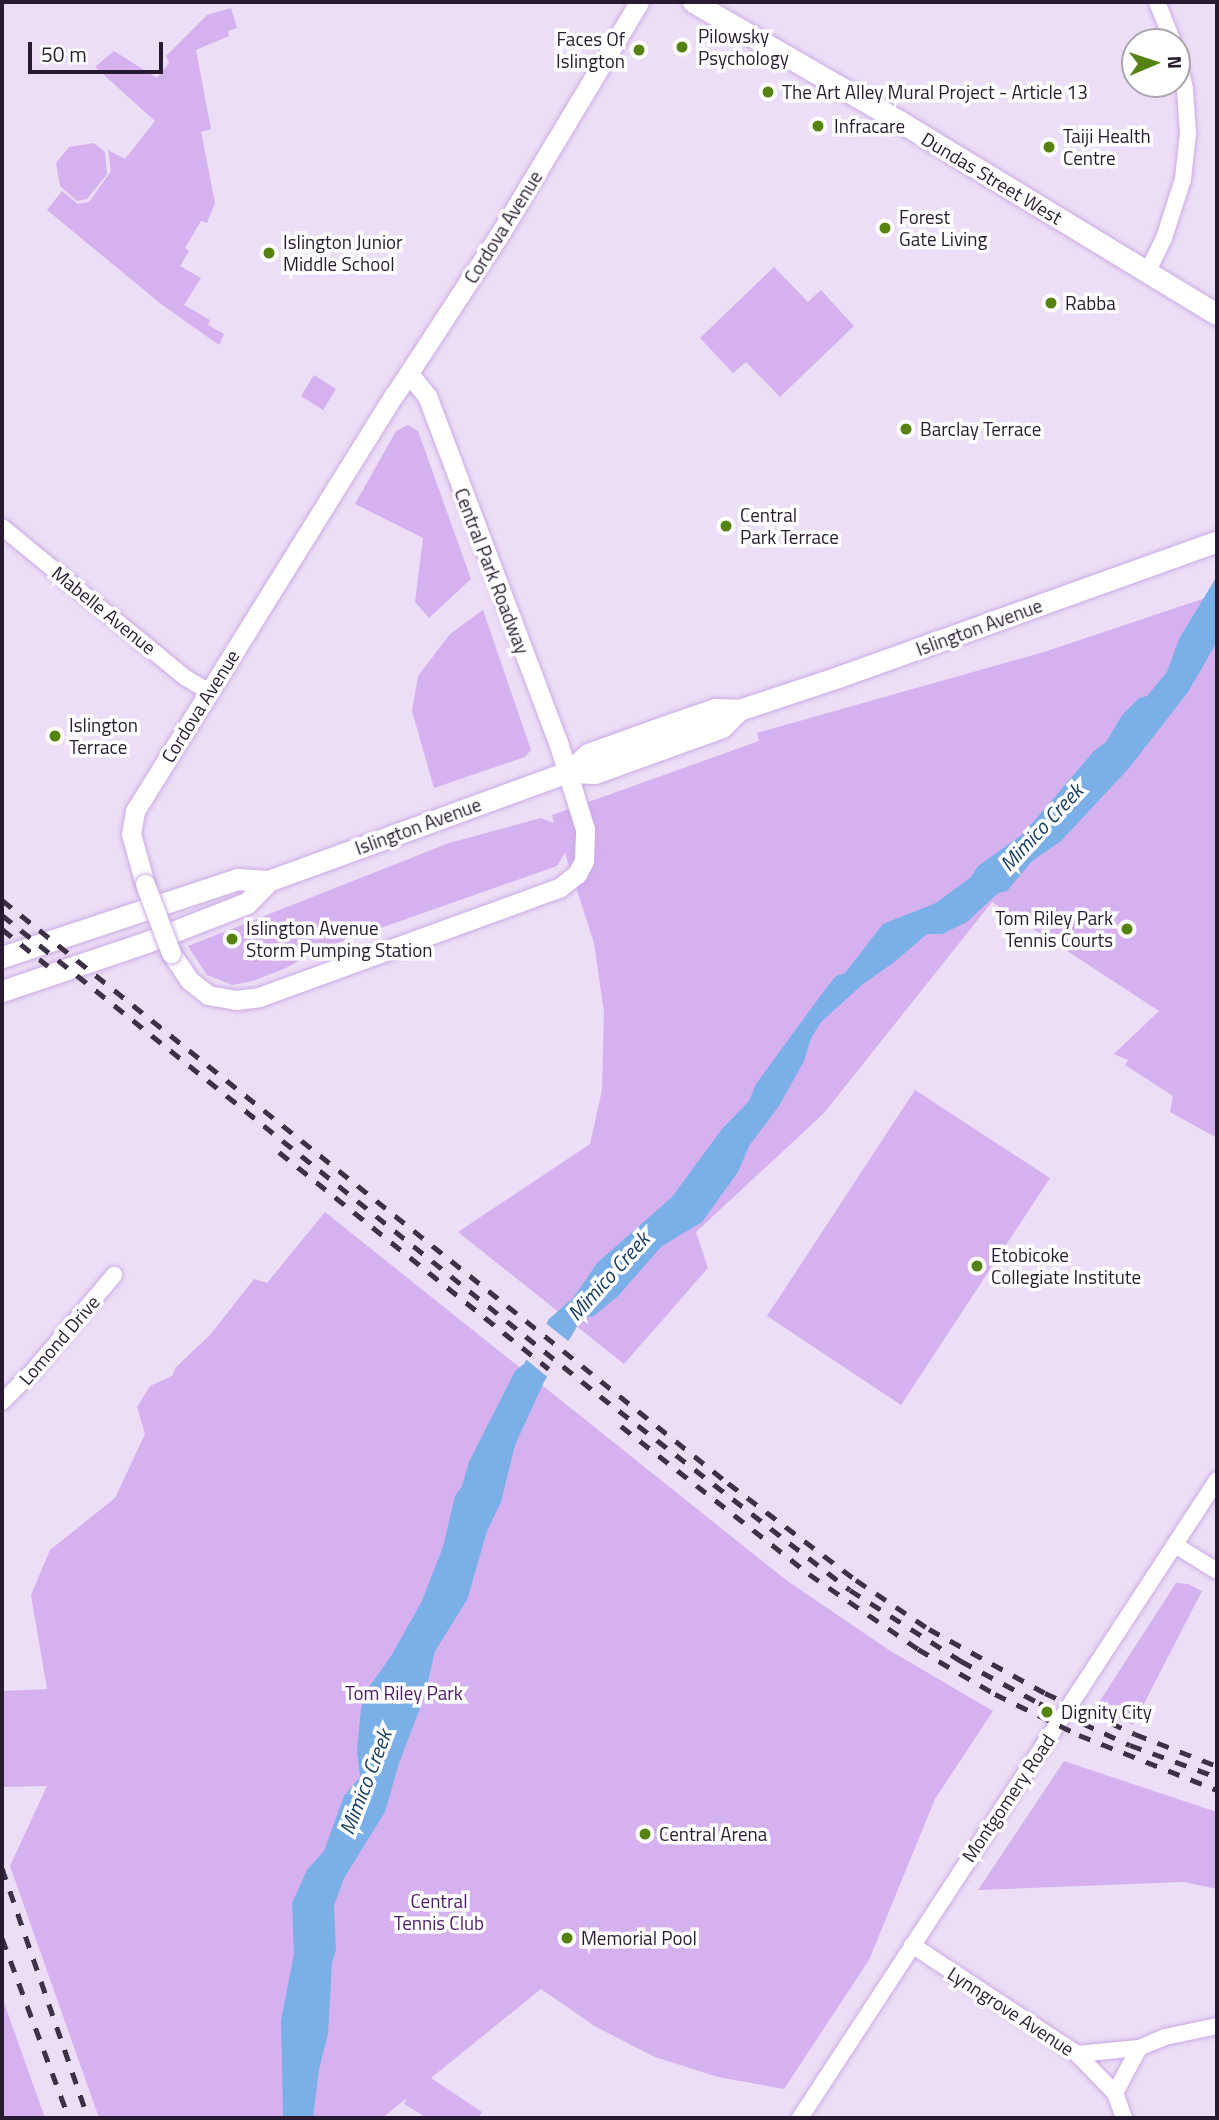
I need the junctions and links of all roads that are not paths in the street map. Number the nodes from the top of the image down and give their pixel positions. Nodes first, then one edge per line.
1 (639, 2) edge
2 (693, 2) edge
3 (1157, 2) edge
4 (1167, 28) edge
5 (1186, 98) edge
6 (1148, 271) junction
7 (1217, 314) edge
8 (409, 374) junction
9 (2, 527) edge
10 (1217, 541) edge
11 (208, 691) junction
12 (568, 772) junction
13 (268, 881) junction
14 (2, 957) edge
15 (2, 991) edge
16 (114, 1275) dead end
17 (2, 1402) edge
18 (1217, 1480) edge
19 (1175, 1545) junction
20 (1217, 1571) edge
21 (912, 1945) junction
22 (1217, 2026) edge
23 (1139, 2048) junction
24 (1077, 2054) junction
25 (1115, 2093) junction
26 (801, 2118) edge
27 (1124, 2118) edge

1 - 8 street, Cordova Avenue
2 - 6 main road, Dundas Street West
3 - 4 street
5 - 6 street
6 - 7 main road, Dundas Street West
8 - 11 street, Cordova Avenue
8 - 12 street, Central Park Roadway
9 - 11 street, Mabelle Avenue
10 - 12 main road, Islington Avenue
11 - 12 street, Cordova Avenue, bridge
12 - 13 main road, Islington Avenue
13 - 14 main road, Islington Avenue
13 - 15 main road, Islington Avenue
16 - 17 street, Lomond Drive
18 - 19 street, Montgomery Road
19 - 20 street
19 - 21 street, Montgomery Road
21 - 24 street, Lynngrove Avenue
21 - 26 street, Montgomery Road
22 - 23 street
23 - 24 street
23 - 25 street
24 - 25 street, Lynngrove Avenue
25 - 27 street, Lynngrove Avenue

